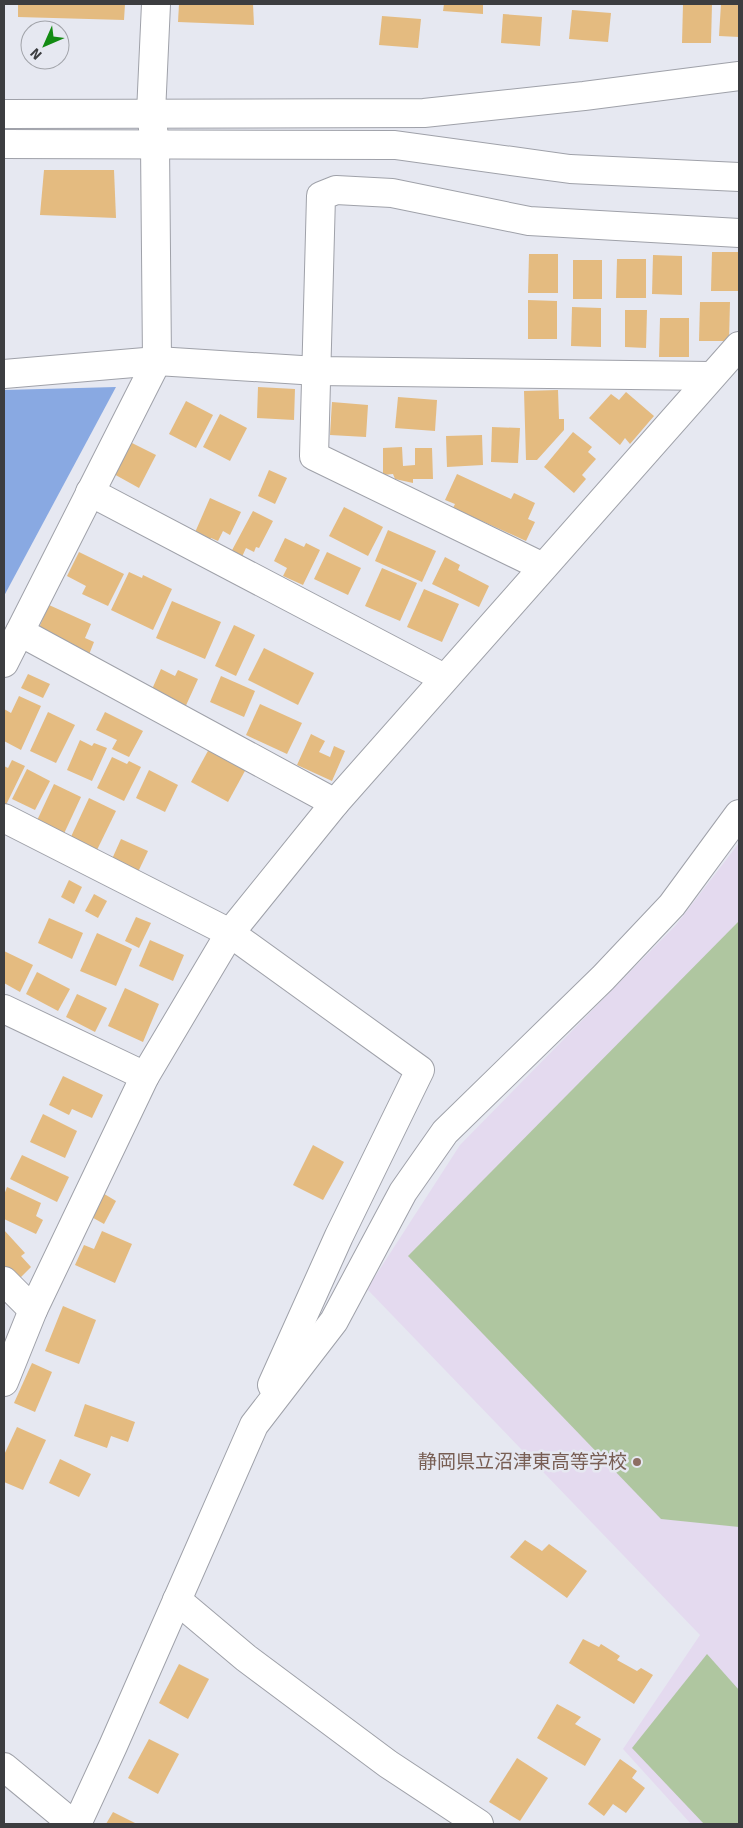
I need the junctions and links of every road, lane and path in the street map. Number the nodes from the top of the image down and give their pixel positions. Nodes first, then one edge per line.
1 (156, 4) edge
2 (739, 76) edge
3 (151, 113) junction
4 (4, 114) edge
5 (4, 144) edge
6 (154, 144) junction
7 (739, 177) edge
8 (739, 233) edge
9 (739, 346) edge
10 (157, 362) junction
11 (317, 371) junction
12 (4, 374) edge
13 (711, 376) junction
14 (90, 492) junction
15 (543, 567) junction
16 (20, 632) junction
17 (4, 663) edge
18 (444, 678) junction
19 (335, 803) junction
20 (739, 814) edge
21 (4, 818) edge
22 (230, 933) junction
23 (4, 1009) edge
24 (145, 1076) junction
25 (4, 1281) edge
26 (33, 1310) junction
27 (4, 1382) edge
28 (254, 1425) junction
29 (177, 1600) junction
30 (4, 1767) edge
31 (75, 1824) edge
32 (478, 1824) edge

1 - 3 street
2 - 3 street
3 - 4 street
3 - 6 street
5 - 6 street
6 - 7 street
6 - 10 street
8 - 11 street
9 - 13 street
10 - 11 street
10 - 12 street
10 - 14 street
11 - 13 street
11 - 15 street
13 - 15 street
14 - 16 street
14 - 18 street
15 - 18 street
16 - 17 street
16 - 19 street
18 - 19 street
19 - 22 street
20 - 28 street
21 - 22 street
22 - 24 street
22 - 28 street
23 - 24 street
24 - 26 street
25 - 26 street
26 - 27 street
28 - 29 street
29 - 31 street
29 - 32 street
30 - 31 street

